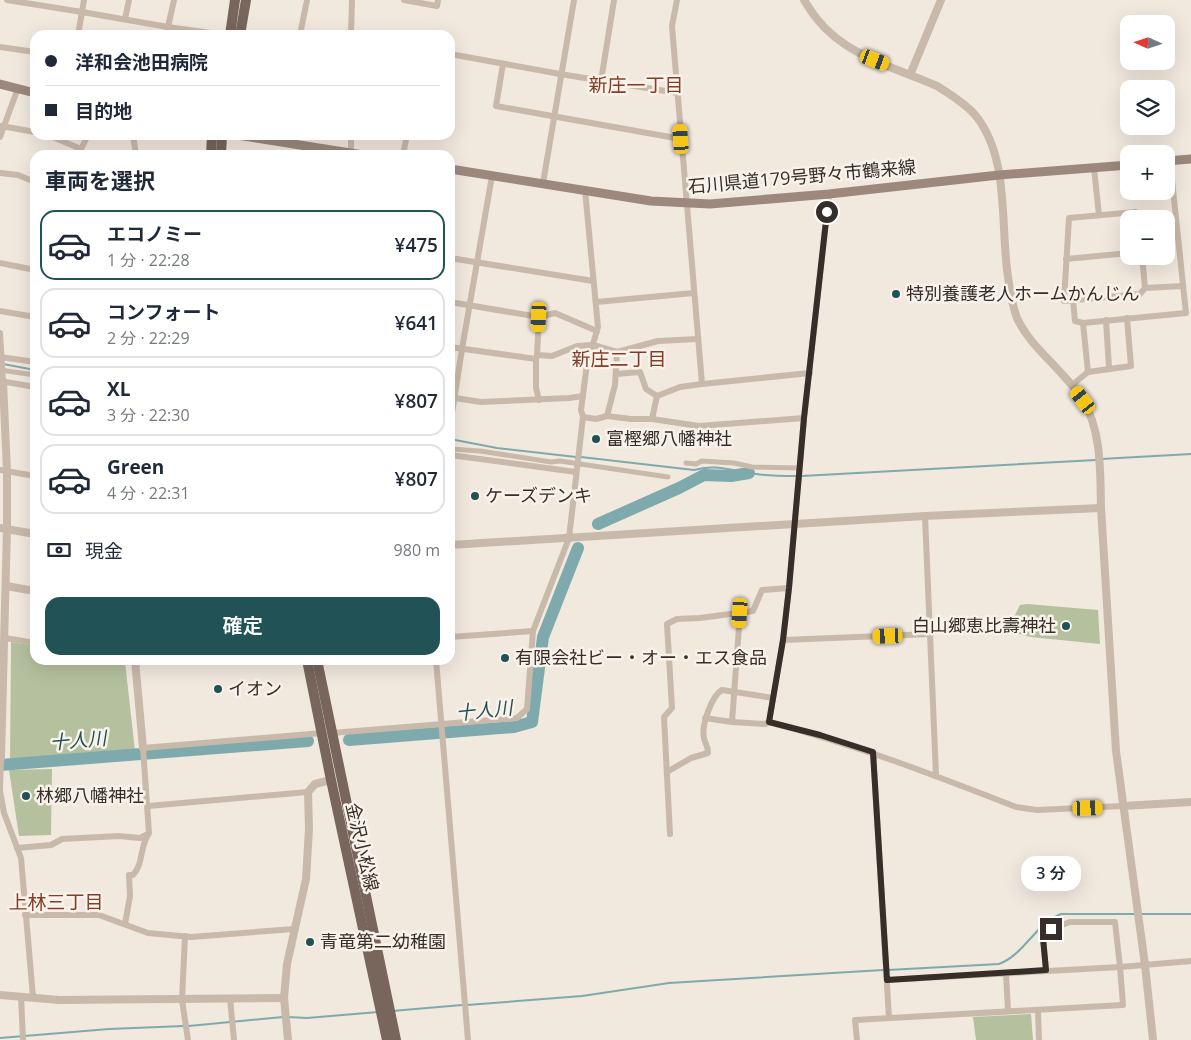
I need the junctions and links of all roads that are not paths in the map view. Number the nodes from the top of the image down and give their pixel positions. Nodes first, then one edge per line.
1 (7, 0) edge
2 (84, 0) edge
3 (129, 0) edge
4 (174, 0) edge
5 (236, 0) edge
6 (246, 0) edge
7 (307, 0) edge
8 (352, 0) edge
9 (404, 0) edge
10 (438, 0) edge
11 (574, 0) edge
12 (614, 0) edge
13 (677, 0) edge
14 (804, 0) edge
15 (941, 0) edge
16 (82, 12) junction
17 (124, 20) junction
18 (168, 27) junction
19 (79, 30) edge
20 (167, 30) edge
21 (189, 30) edge
22 (231, 30) edge
23 (241, 30) edge
24 (301, 30) edge
25 (351, 30) edge
26 (0, 47) edge
27 (30, 51) edge
28 (455, 55) edge
29 (503, 64) junction
30 (560, 74) junction
31 (910, 75) junction
32 (601, 81) junction
33 (0, 84) edge
34 (18, 88) junction
35 (30, 92) edge
36 (678, 93) junction
37 (553, 116) junction
38 (2, 126) edge
39 (30, 131) edge
40 (0, 138) edge
41 (681, 139) junction
42 (57, 140) edge
43 (268, 140) edge
44 (76, 150) edge
45 (329, 150) edge
46 (1191, 159) edge
47 (1175, 160) edge
48 (1120, 165) edge
49 (1094, 168) junction
50 (455, 170) edge
51 (0, 173) edge
52 (999, 175) junction
53 (492, 176) junction
54 (30, 180) edge
55 (543, 183) junction
56 (585, 190) junction
57 (829, 194) junction
58 (1173, 200) edge
59 (687, 203) junction
60 (1120, 213) edge
61 (1099, 215) junction
62 (1120, 254) edge
63 (455, 259) edge
64 (1066, 259) junction
65 (478, 262) junction
66 (0, 264) edge
67 (1143, 265) edge
68 (30, 269) edge
69 (593, 281) junction
70 (1183, 286) junction
71 (1145, 288) junction
72 (694, 293) junction
73 (1073, 300) junction
74 (596, 302) junction
75 (455, 303) edge
76 (470, 306) junction
77 (0, 311) edge
78 (30, 316) edge
79 (539, 317) junction
80 (1127, 318) junction
81 (1106, 320) junction
82 (1082, 323) junction
83 (597, 331) junction
84 (0, 332) edge
85 (697, 338) junction
86 (593, 345) junction
87 (455, 348) edge
88 (462, 349) junction
89 (617, 352) junction
90 (536, 357) junction
91 (30, 362) edge
92 (1, 364) edge
93 (1109, 368) junction
94 (1088, 372) junction
95 (30, 373) edge
96 (810, 373) junction
97 (616, 374) junction
98 (2, 381) edge
99 (702, 384) junction
100 (1072, 385) junction
101 (30, 386) edge
102 (455, 388) edge
103 (455, 393) edge
104 (583, 396) junction
105 (657, 396) junction
106 (539, 400) junction
107 (607, 416) junction
108 (583, 417) junction
109 (804, 418) junction
110 (652, 419) junction
111 (2, 424) edge
112 (455, 449) edge
113 (455, 456) edge
114 (578, 463) junction
115 (686, 463) dead end
116 (4, 470) edge
117 (576, 472) junction
118 (800, 474) junction
119 (30, 475) edge
120 (668, 477) dead end
121 (1101, 508) junction
122 (924, 516) junction
123 (795, 524) junction
124 (4, 529) edge
125 (30, 533) edge
126 (569, 538) junction
127 (455, 545) edge
128 (3, 586) edge
129 (789, 588) junction
130 (30, 591) edge
131 (740, 613) junction
132 (533, 630) junction
133 (931, 634) junction
134 (455, 637) edge
135 (4, 638) junction
136 (783, 640) junction
137 (30, 642) edge
138 (2, 649) edge
139 (134, 665) edge
140 (308, 665) edge
141 (318, 665) edge
142 (437, 665) edge
143 (735, 691) junction
144 (773, 698) junction
145 (705, 718) junction
146 (732, 722) junction
147 (769, 722) junction
148 (443, 726) junction
149 (327, 733) junction
150 (873, 752) junction
151 (143, 754) junction
152 (1, 763) edge
153 (667, 772) junction
154 (936, 775) junction
155 (330, 780) junction
156 (308, 792) junction
157 (1191, 802) edge
158 (148, 806) junction
159 (1123, 806) junction
160 (149, 833) junction
161 (670, 834) dead end
162 (17, 848) junction
163 (26, 915) junction
164 (125, 924) junction
165 (294, 928) junction
166 (185, 936) junction
167 (1191, 961) edge
168 (1145, 965) junction
169 (1120, 967) junction
170 (1046, 970) junction
171 (1006, 973) junction
172 (887, 978) junction
173 (0, 994) edge
174 (21, 996) junction
175 (33, 997) junction
176 (230, 998) junction
177 (284, 998) junction
178 (182, 1000) junction
179 (1038, 1010) junction
180 (1008, 1011) junction
181 (386, 1012) junction
182 (888, 1018) junction
183 (22, 1037) edge
184 (188, 1040) edge
185 (234, 1040) edge
186 (288, 1040) edge
187 (387, 1040) edge
188 (396, 1040) edge
189 (468, 1040) edge
190 (856, 1040) edge
191 (1039, 1040) edge
192 (1152, 1040) edge

1 - 16 street
2 - 16 street
3 - 17 street
4 - 18 street
5 - 22 main road
6 - 23 main road
7 - 24 street
8 - 25 street
9 - 10 street
11 - 30 street
12 - 32 street
13 - 36 street
14 - 31 street
15 - 31 street
16 - 17 street
16 - 19 street
17 - 18 street
18 - 20 street
18 - 21 street
26 - 27 street
28 - 29 street
29 - 30 street
29 - 37 street
30 - 32 street
30 - 37 street
31 - 52 street
32 - 36 street
33 - 34 main road
34 - 35 main road
34 - 38 street
36 - 41 street
37 - 41 street
37 - 55 street
38 - 39 street
38 - 40 street
41 - 59 street
42 - 44 street
43 - 45 main road
46 - 47 main road
48 - 49 main road, 石川県道179号野々市鶴来線
49 - 52 main road, 石川県道179号野々市鶴来線
49 - 61 street
50 - 53 main road, 石川県道179号野々市鶴来線
51 - 54 street
52 - 57 main road, 石川県道179号野々市鶴来線
52 - 100 street
53 - 55 main road, 石川県道179号野々市鶴来線
53 - 65 street
55 - 56 main road, 石川県道179号野々市鶴来線
56 - 59 main road, 石川県道179号野々市鶴来線
56 - 69 street
57 - 59 main road, 石川県道179号野々市鶴来線
57 - 96 street
58 - 70 street
59 - 72 street
60 - 61 street
61 - 64 street
62 - 64 street
63 - 65 street
64 - 73 street
65 - 69 street
65 - 76 street
66 - 68 street
67 - 71 street
69 - 74 street
70 - 71 street
70 - 80 street
71 - 73 street
72 - 74 street
72 - 85 street
73 - 82 street
74 - 83 street
75 - 76 street
76 - 79 street
76 - 88 street
77 - 78 street
79 - 83 street
79 - 90 street
80 - 81 street
80 - 93 street
81 - 82 street
81 - 93 street
82 - 94 street
83 - 86 street
84 - 92 street
85 - 89 street
85 - 99 street
86 - 89 street
86 - 90 street
86 - 104 street
87 - 88 street
88 - 90 street
88 - 102 street
89 - 97 street
90 - 106 street
91 - 92 street
92 - 95 street
92 - 98 street
93 - 94 street
94 - 100 street
96 - 99 street
96 - 109 street
97 - 105 street
97 - 107 street
98 - 101 street
98 - 111 street
99 - 105 street
100 - 121 street
103 - 106 street
104 - 106 street
104 - 108 street
105 - 110 street
107 - 108 street
107 - 110 street
108 - 114 street
109 - 110 street
109 - 118 street
111 - 116 street
112 - 114 street
113 - 117 street
114 - 117 street
114 - 120 street
115 - 118 street
116 - 119 street
116 - 124 street
117 - 126 street
118 - 123 street
121 - 122 street
121 - 159 street
122 - 123 street
122 - 133 street
123 - 126 street
123 - 129 street
124 - 125 street
124 - 128 street
126 - 127 street
126 - 132 street
128 - 130 street
128 - 135 street
129 - 131 street
129 - 136 street
131 - 143 street
131 - 153 street
132 - 134 street
132 - 148 street
133 - 136 street
133 - 154 street
135 - 137 street
135 - 138 street
136 - 144 street
138 - 152 street
139 - 151 street
140 - 149 main road, 金沢小松線
141 - 149 main road, 金沢小松線
142 - 148 street
143 - 144 street
143 - 145 street
143 - 146 street
144 - 147 street
145 - 146 street
145 - 153 street
146 - 147 street
147 - 150 street
148 - 149 street
148 - 189 street
149 - 151 street
149 - 155 main road, 金沢小松線
149 - 181 main road, 金沢小松線
150 - 154 street
150 - 172 street
151 - 158 street
152 - 162 street
153 - 161 street
154 - 159 street
155 - 156 street
155 - 181 main road, 金沢小松線
156 - 158 street
156 - 165 street
157 - 159 street
158 - 160 street
159 - 168 street
160 - 162 street
160 - 164 street
162 - 163 street
163 - 164 street
163 - 175 street
164 - 166 street
165 - 166 street
165 - 177 street
166 - 178 street
167 - 168 street
168 - 169 street
168 - 192 street
169 - 170 street
169 - 170 street
169 - 179 street
170 - 171 street
171 - 172 street
171 - 180 street
172 - 182 street
173 - 174 street
174 - 175 street
174 - 183 street
175 - 178 street
176 - 177 street
176 - 178 street
176 - 185 street
177 - 186 street
178 - 184 street
179 - 180 street
179 - 191 street
180 - 182 street
181 - 187 main road, 金沢小松線
181 - 188 main road, 金沢小松線
182 - 190 street

